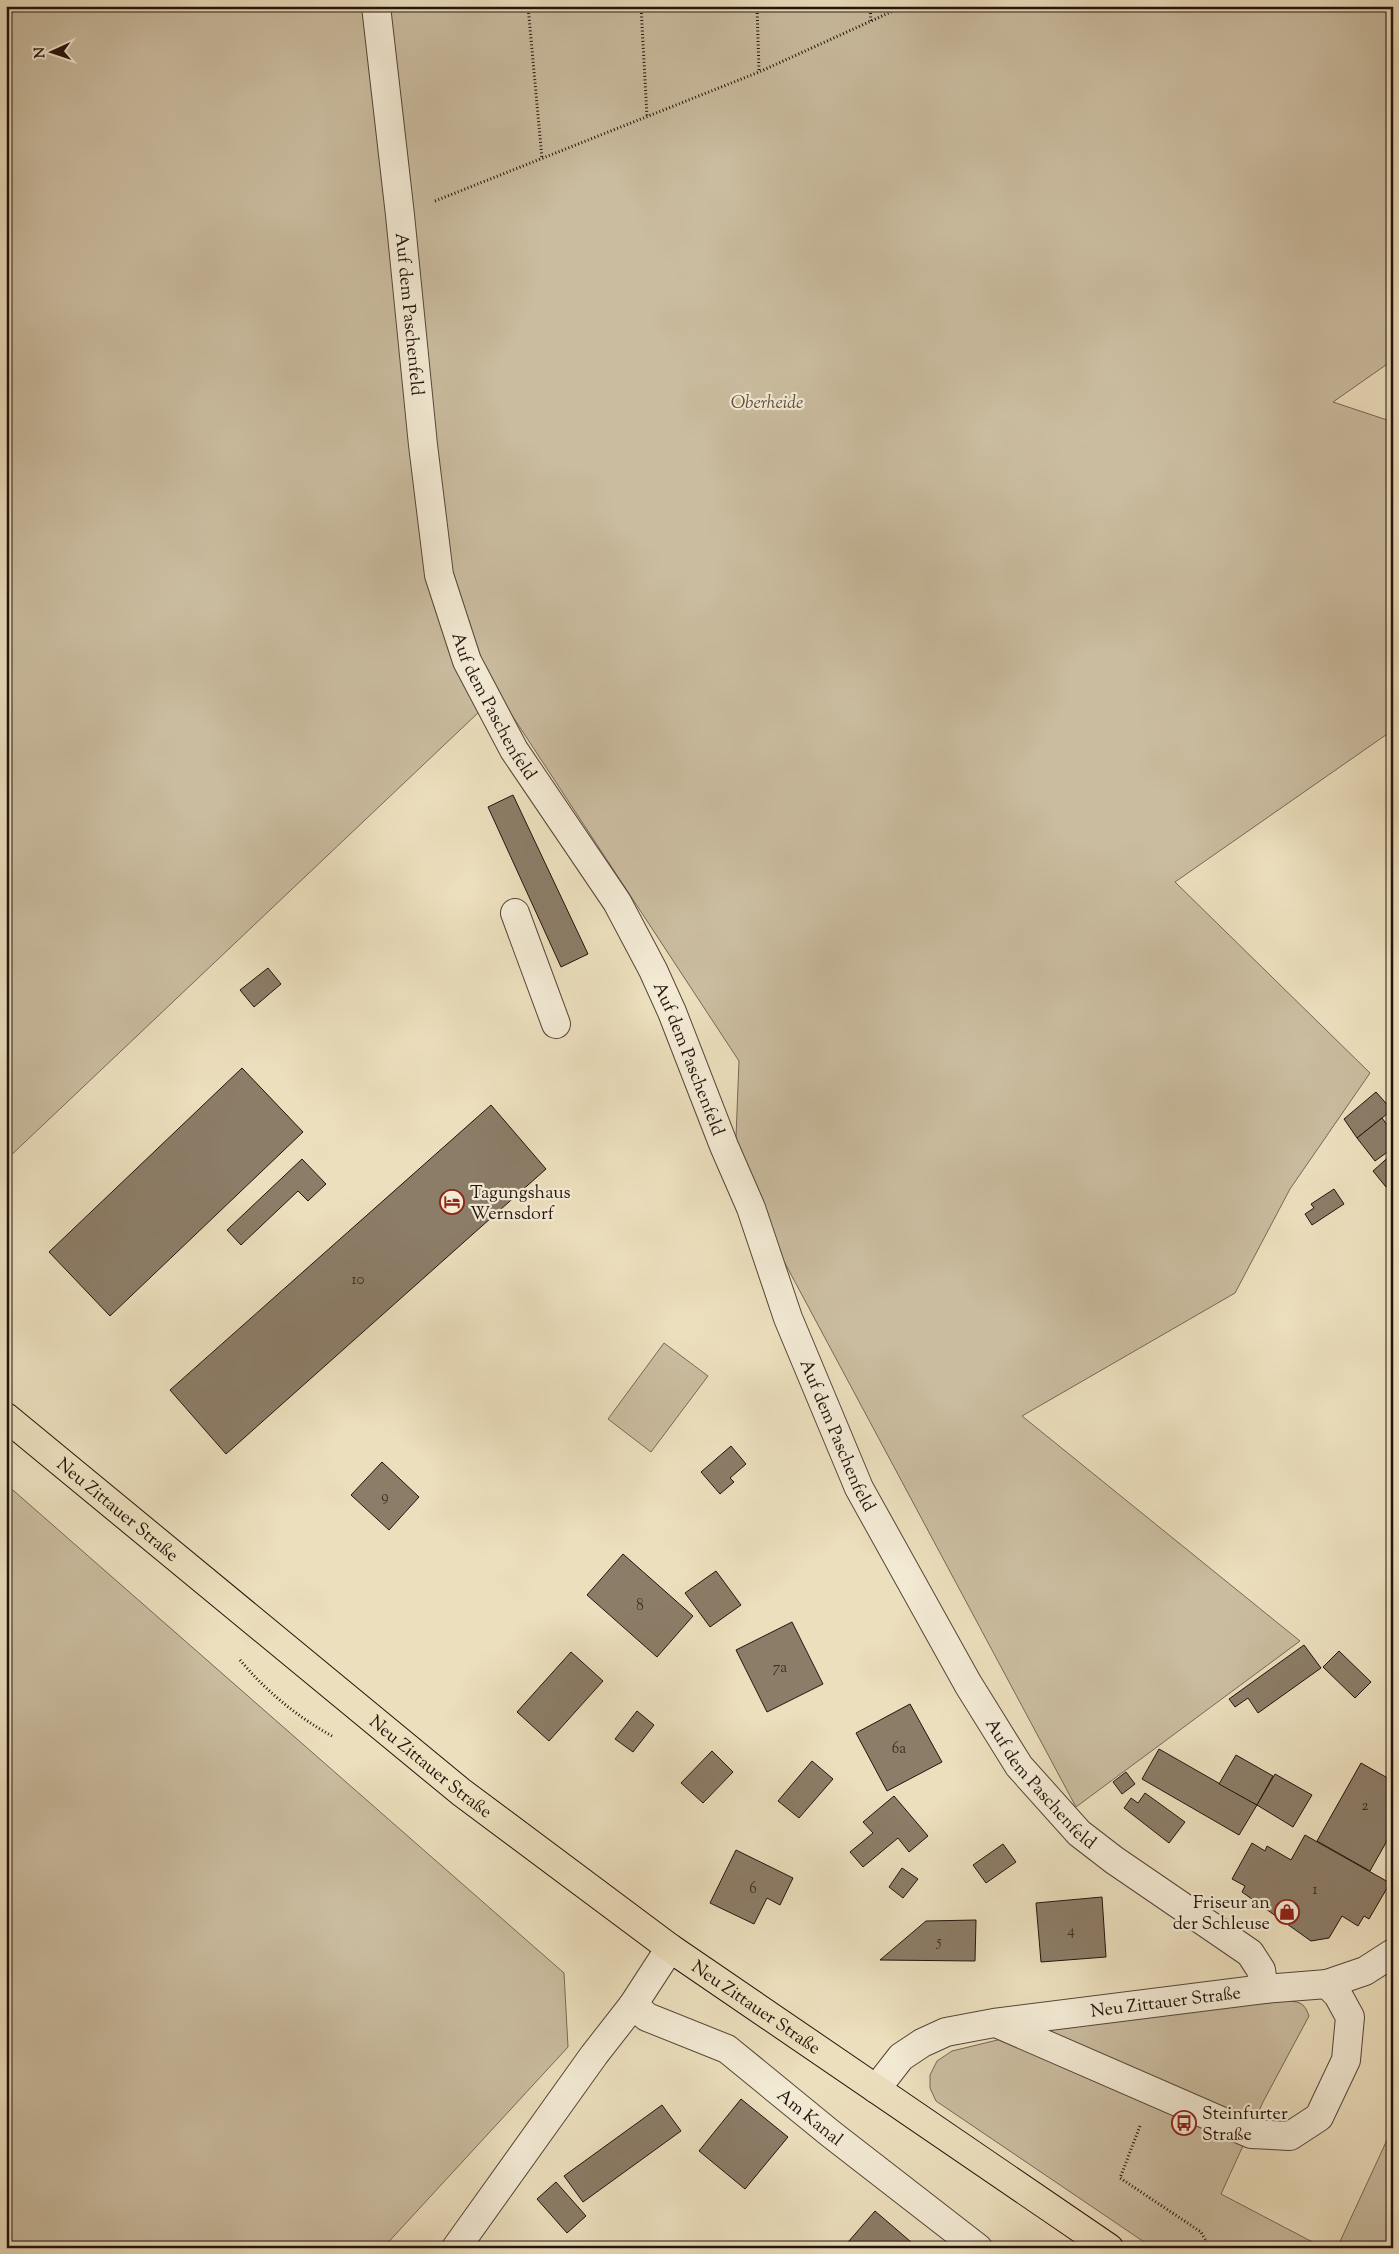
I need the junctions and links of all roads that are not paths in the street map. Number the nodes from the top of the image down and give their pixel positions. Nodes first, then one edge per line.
1 (376, 6) edge
2 (515, 912) dead end
3 (556, 1024) dead end
4 (6, 1417) edge
5 (670, 1948) junction
6 (1393, 1953) edge
7 (1327, 1984) junction
8 (1264, 1989) junction
9 (633, 2005) junction
10 (994, 2023) junction
11 (876, 2090) junction
12 (456, 2248) edge
13 (978, 2248) edge
14 (1109, 2248) edge

1 - 8 street, Auf dem Paschenfeld
2 - 3 street
4 - 5 main road, Neu Zittauer Straße
5 - 9 street
5 - 11 main road, Neu Zittauer Straße
6 - 7 street
7 - 8 street, Neu Zittauer Straße
7 - 10 street
8 - 10 street, Neu Zittauer Straße
9 - 12 street
9 - 13 street, Am Kanal
10 - 11 street, Neu Zittauer Straße
11 - 14 main road, Neu Zittauer Straße

